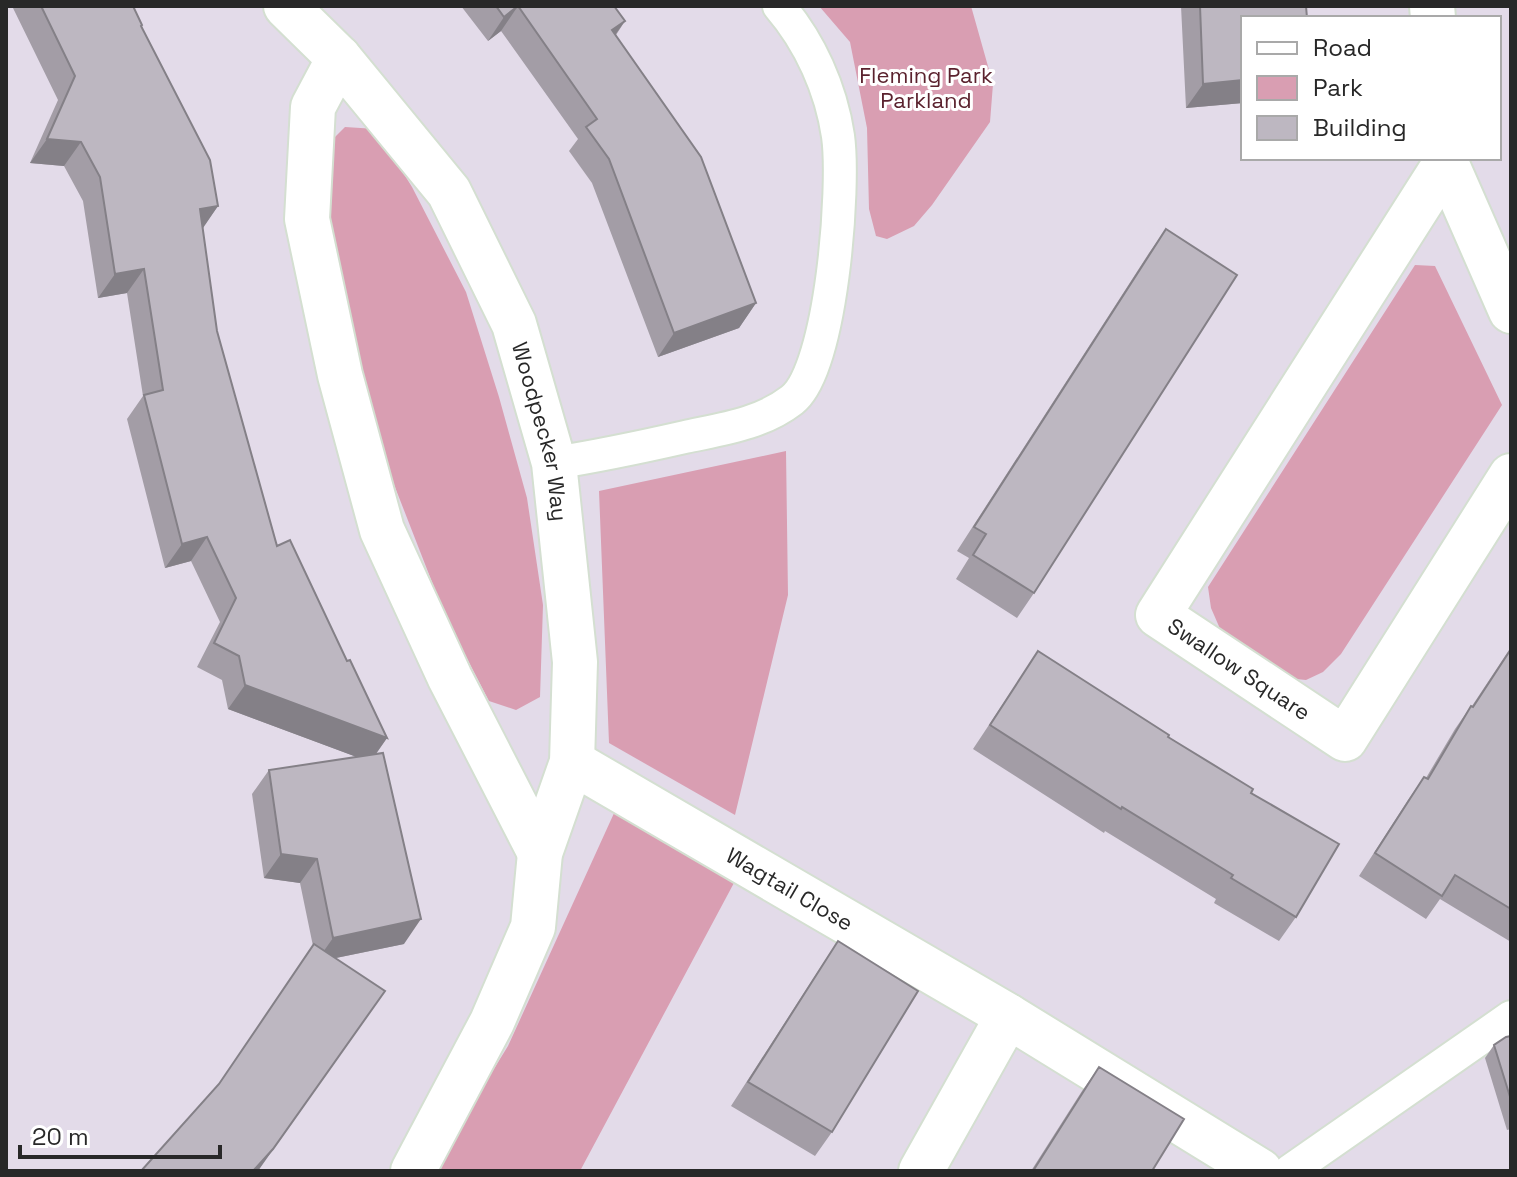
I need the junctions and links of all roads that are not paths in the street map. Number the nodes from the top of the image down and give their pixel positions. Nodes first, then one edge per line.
1 (286, 6) edge
2 (779, 6) edge
3 (339, 58) junction
4 (1445, 161) edge
5 (1511, 311) edge
6 (554, 463) junction
7 (1511, 476) edge
8 (572, 762) junction
9 (540, 853) junction
10 (1008, 1016) junction
11 (1511, 1017) edge
12 (413, 1171) edge
13 (921, 1171) edge
14 (1260, 1171) edge
15 (1290, 1171) edge

1 - 3 street, Woodpecker Way
2 - 6 lane
3 - 6 street, Woodpecker Way
3 - 9 street
4 - 5 street
4 - 7 street, Swallow Square
6 - 8 street, Woodpecker Way
8 - 9 street, Woodpecker Way
8 - 10 street, Wagtail Close
9 - 12 street, Woodpecker Way
10 - 13 street
10 - 14 street, Wagtail Close
11 - 15 lane

